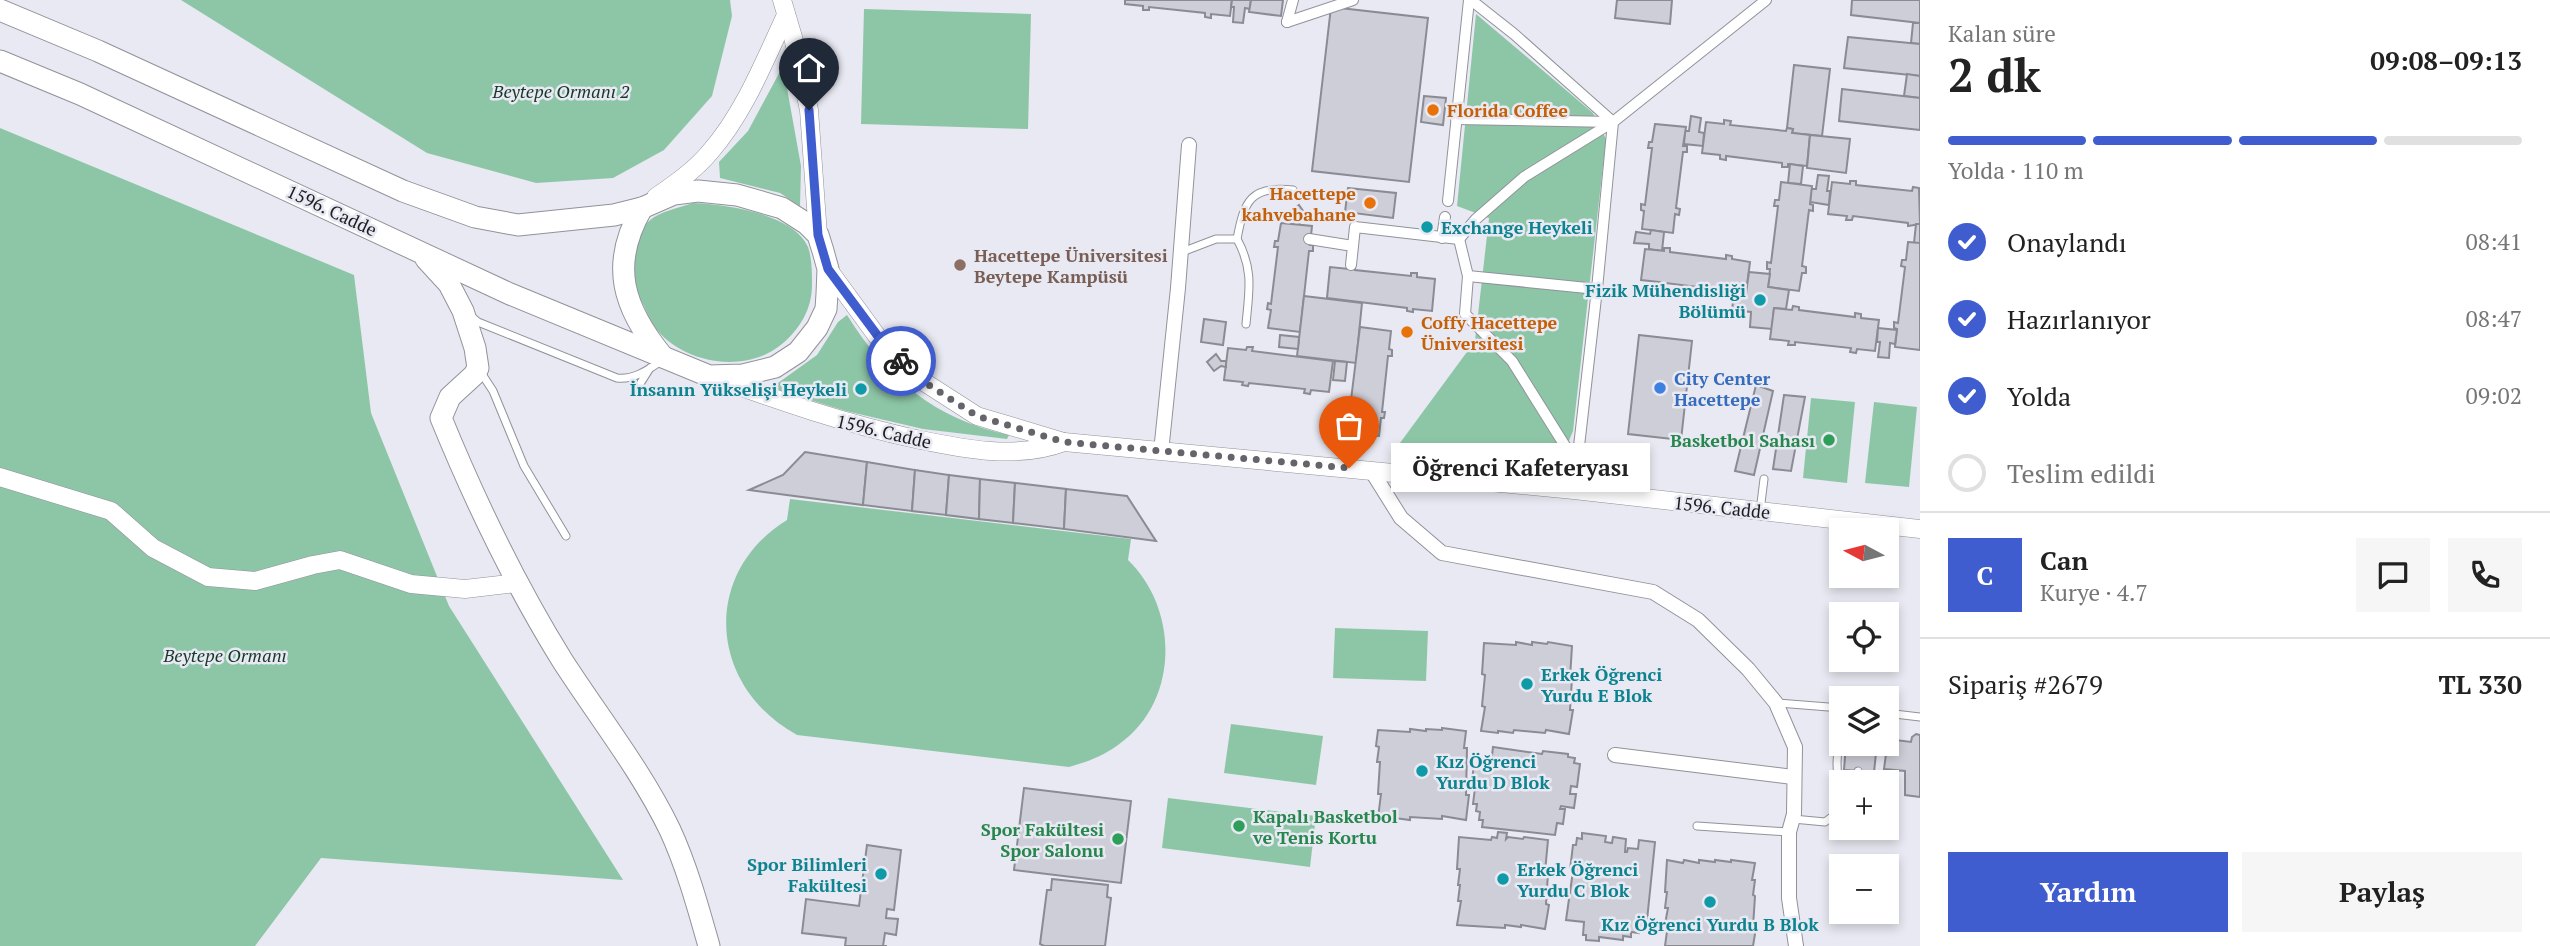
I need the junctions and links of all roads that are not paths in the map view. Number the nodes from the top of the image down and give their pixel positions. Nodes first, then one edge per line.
1 (1293, 0) edge
2 (1353, 0) edge
3 (1470, 0) edge
4 (1766, 0) edge
5 (784, 8) edge
6 (0, 10) edge
7 (0, 61) edge
8 (1456, 118) junction
9 (1613, 122) junction
10 (1189, 145) dead end
11 (1293, 190) dead end
12 (1448, 201) dead end
13 (642, 208) junction
14 (1446, 217) dead end
15 (818, 235) junction
16 (1442, 238) junction
17 (1237, 239) junction
18 (1310, 239) dead end
19 (1459, 239) junction
20 (1353, 246) junction
21 (419, 251) junction
22 (1181, 253) junction
23 (1351, 265) dead end
24 (828, 269) junction
25 (1468, 276) junction
26 (1597, 289) junction
27 (463, 311) junction
28 (1246, 324) dead end
29 (657, 363) junction
30 (478, 368) junction
31 (709, 376) junction
32 (638, 387) dead end
33 (1064, 442) junction
34 (1161, 452) junction
35 (1577, 465) junction
36 (1371, 470) junction
37 (0, 477) edge
38 (1764, 479) dead end
39 (1574, 490) junction
40 (1760, 512) junction
41 (1829, 519) edge
42 (1920, 522) edge
43 (1899, 525) edge
44 (1899, 527) edge
45 (1920, 529) edge
46 (566, 536) dead end
47 (517, 583) junction
48 (1776, 703) junction
49 (1829, 707) edge
50 (1899, 715) edge
51 (1920, 717) edge
52 (1615, 755) dead end
53 (1793, 777) junction
54 (1829, 818) edge
55 (1698, 826) dead end
56 (1791, 826) junction
57 (1794, 945) edge
58 (709, 946) edge

1 - 2 street
3 - 8 street
3 - 9 street
4 - 9 street
5 - 13 street
5 - 15 street
6 - 13 main road
7 - 21 main road, 1596. Cadde
8 - 9 street
8 - 12 street
9 - 19 street
9 - 26 street
10 - 22 street
11 - 17 lane
13 - 15 main road
13 - 29 main road, 1596. Cadde
14 - 16 street
15 - 24 main road, 1596. Cadde
16 - 19 street
16 - 20 street
17 - 22 lane
17 - 28 lane
18 - 20 street
19 - 25 street
20 - 23 street
21 - 27 main road
21 - 29 main road, 1596. Cadde
22 - 34 street
24 - 31 main road, 1596. Cadde
24 - 33 street, 1596. Cadde
25 - 26 street
25 - 35 street
26 - 35 street
27 - 29 lane
27 - 30 main road
29 - 31 main road, 1596. Cadde
29 - 32 lane
30 - 46 lane
30 - 47 main road
31 - 33 street, 1596. Cadde
33 - 34 street, 1596. Cadde
34 - 36 street, 1596. Cadde
35 - 39 street
36 - 39 street, 1596. Cadde
36 - 48 street
37 - 47 street
38 - 40 lane
39 - 40 street, 1596. Cadde
40 - 41 street, 1596. Cadde
42 - 43 street
44 - 45 street, 1596. Cadde
47 - 58 main road
48 - 49 lane
48 - 53 street
50 - 51 lane
52 - 53 street
53 - 56 street
54 - 56 lane
55 - 56 lane
56 - 57 street

